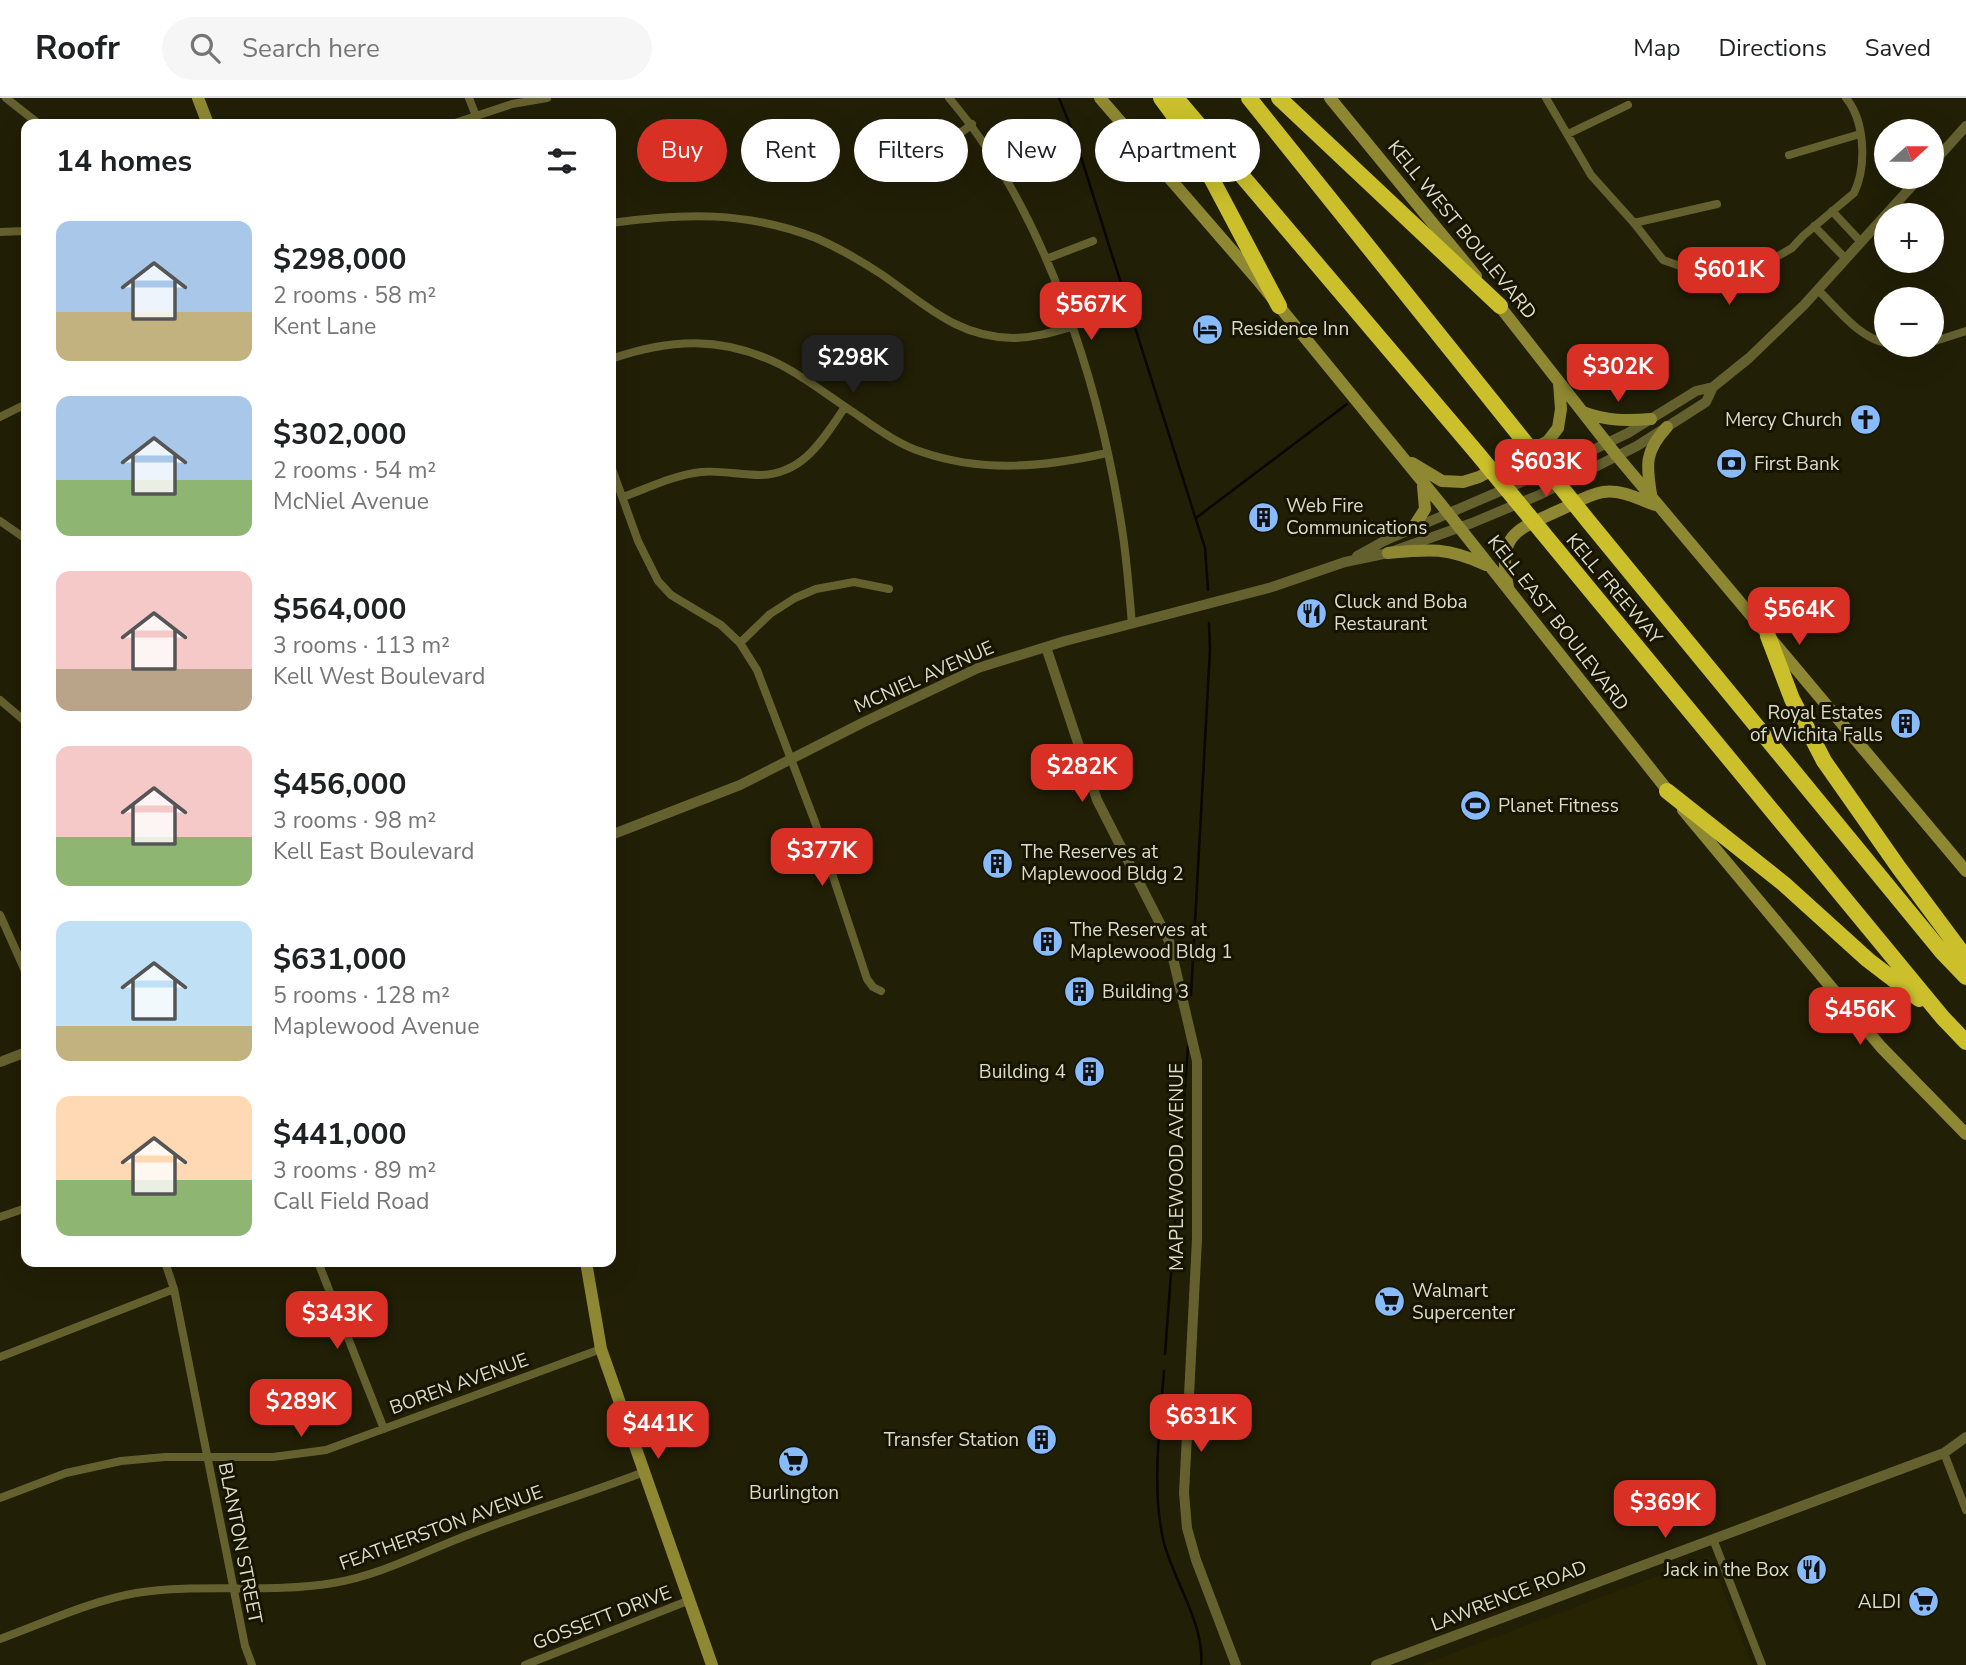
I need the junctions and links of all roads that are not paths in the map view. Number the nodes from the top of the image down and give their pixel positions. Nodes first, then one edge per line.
1 (6, 98) edge
2 (198, 98) edge
3 (469, 98) edge
4 (547, 98) edge
5 (949, 98) edge
6 (1100, 98) edge
7 (1161, 98) edge
8 (1176, 98) edge
9 (1249, 98) edge
10 (1279, 98) edge
11 (1330, 98) edge
12 (1546, 98) edge
13 (1846, 98) edge
14 (1628, 105) dead end
15 (33, 119) edge
16 (206, 119) edge
17 (477, 119) edge
18 (479, 119) edge
19 (972, 124) junction
20 (1966, 126) edge
21 (968, 127) edge
22 (1568, 134) junction
23 (1860, 134) junction
24 (1944, 151) edge
25 (1789, 155) dead end
26 (1909, 189) edge
27 (1717, 204) dead end
28 (1832, 211) junction
29 (616, 222) edge
30 (1634, 223) junction
31 (1814, 226) junction
32 (21, 231) edge
33 (0, 232) edge
34 (1093, 241) dead end
35 (1861, 242) junction
36 (1846, 258) junction
37 (1046, 259) junction
38 (1753, 260) junction
39 (1700, 264) junction
40 (1818, 290) junction
41 (1279, 306) junction
42 (1500, 306) junction
43 (1071, 327) junction
44 (1966, 331) edge
45 (1874, 338) edge
46 (1944, 338) edge
47 (616, 358) edge
48 (1559, 383) junction
49 (1713, 387) junction
50 (21, 406) edge
51 (845, 407) junction
52 (1581, 411) junction
53 (0, 417) edge
54 (1651, 419) junction
55 (1667, 428) junction
56 (1606, 444) junction
57 (1107, 453) junction
58 (1617, 456) junction
59 (1403, 458) junction
60 (1418, 476) junction
61 (616, 479) edge
62 (623, 497) junction
63 (1655, 502) junction
64 (1448, 513) junction
65 (0, 521) edge
66 (1413, 528) junction
67 (1459, 528) junction
68 (21, 536) edge
69 (1388, 553) junction
70 (1345, 562) junction
71 (1489, 566) junction
72 (889, 589) dead end
73 (1509, 592) junction
74 (1132, 624) junction
75 (1768, 636) junction
76 (740, 643) junction
77 (1046, 647) junction
78 (0, 700) edge
79 (21, 719) edge
80 (791, 760) junction
81 (1667, 791) junction
82 (616, 833) edge
83 (1966, 871) edge
84 (0, 915) edge
85 (1966, 958) edge
86 (21, 961) edge
87 (1966, 977) edge
88 (881, 991) dead end
89 (1943, 1018) junction
90 (1966, 1042) edge
91 (21, 1054) edge
92 (0, 1062) edge
93 (1966, 1133) edge
94 (21, 1210) edge
95 (0, 1217) edge
96 (167, 1267) edge
97 (320, 1267) edge
98 (587, 1267) edge
99 (174, 1289) junction
100 (601, 1349) junction
101 (0, 1357) edge
102 (384, 1429) junction
103 (1966, 1437) edge
104 (1944, 1453) junction
105 (207, 1456) junction
106 (644, 1472) junction
107 (0, 1499) edge
108 (1966, 1510) edge
109 (1713, 1539) junction
110 (232, 1587) junction
111 (690, 1601) junction
112 (0, 1639) edge
113 (252, 1665) edge
114 (525, 1665) edge
115 (712, 1665) edge
116 (1236, 1665) edge
117 (1376, 1665) edge
118 (1762, 1665) edge

1 - 15 street
2 - 16 main road
3 - 17 street
4 - 18 street
5 - 19 street
6 - 41 main road, KELL EAST BOULEVARD
7 - 41 highway
8 - 89 highway, KELL FREEWAY
9 - 87 highway, KELL FREEWAY
10 - 42 highway
11 - 42 main road, KELL WEST BOULEVARD
12 - 22 street
13 - 23 street
14 - 22 street
19 - 21 street
19 - 37 street
20 - 24 street
22 - 30 street
23 - 25 street
23 - 28 street
26 - 35 street, MCNIEL AVENUE
27 - 30 street
28 - 31 street
28 - 35 street
29 - 43 street
30 - 39 street
31 - 36 street
31 - 38 street
32 - 33 street
34 - 37 street
35 - 36 street, MCNIEL AVENUE
36 - 40 street, MCNIEL AVENUE
37 - 43 street
38 - 39 street
38 - 39 street
40 - 45 street
40 - 49 street, MCNIEL AVENUE
41 - 59 main road, KELL EAST BOULEVARD
42 - 48 main road, KELL WEST BOULEVARD
43 - 57 street
44 - 46 street
47 - 51 street
48 - 52 main road, KELL WEST BOULEVARD
48 - 59 main road
49 - 54 street, MCNIEL AVENUE
49 - 55 street, MCNIEL AVENUE
50 - 53 street
51 - 57 street
51 - 62 street
52 - 54 main road
52 - 56 main road, KELL WEST BOULEVARD
54 - 56 street, MCNIEL AVENUE
55 - 58 street, MCNIEL AVENUE
55 - 63 main road
56 - 58 main road, KELL WEST BOULEVARD
56 - 64 street, MCNIEL AVENUE
57 - 74 street
58 - 63 main road, KELL WEST BOULEVARD
58 - 67 street, MCNIEL AVENUE
59 - 60 main road, KELL EAST BOULEVARD
60 - 64 main road, KELL EAST BOULEVARD
60 - 66 main road
61 - 62 street
62 - 76 street
63 - 73 main road
63 - 75 main road, KELL WEST BOULEVARD
64 - 66 street, MCNIEL AVENUE
64 - 67 main road, KELL EAST BOULEVARD
65 - 68 street
66 - 70 street, MCNIEL AVENUE
67 - 69 street, MCNIEL AVENUE
67 - 71 main road, KELL EAST BOULEVARD
69 - 70 street, MCNIEL AVENUE
69 - 71 main road
70 - 74 street, MCNIEL AVENUE
71 - 73 main road, KELL EAST BOULEVARD
72 - 76 street
73 - 81 main road, KELL EAST BOULEVARD
74 - 77 street, MCNIEL AVENUE
75 - 83 main road, KELL WEST BOULEVARD
75 - 85 highway
76 - 80 street
77 - 80 street, MCNIEL AVENUE
77 - 116 street, MAPLEWOOD AVENUE
78 - 79 street
80 - 82 street, MCNIEL AVENUE
80 - 88 street
81 - 89 highway
81 - 93 main road, KELL EAST BOULEVARD
84 - 86 street
89 - 90 highway, KELL FREEWAY
91 - 92 street
94 - 95 street
96 - 99 street, BLANTON STREET
97 - 102 street
98 - 100 main road
99 - 101 street
99 - 105 street, BLANTON STREET
100 - 102 street, BOREN AVENUE
100 - 106 main road
102 - 105 street, BOREN AVENUE
103 - 104 street, LAWRENCE ROAD
104 - 108 street
104 - 109 street, LAWRENCE ROAD
105 - 107 street, BOREN AVENUE
105 - 110 street, BLANTON STREET
106 - 110 street, FEATHERSTON AVENUE
106 - 111 main road
109 - 117 street, LAWRENCE ROAD
109 - 118 street
110 - 112 street, FEATHERSTON AVENUE
110 - 113 street, BLANTON STREET
111 - 114 street, GOSSETT DRIVE
111 - 115 main road

